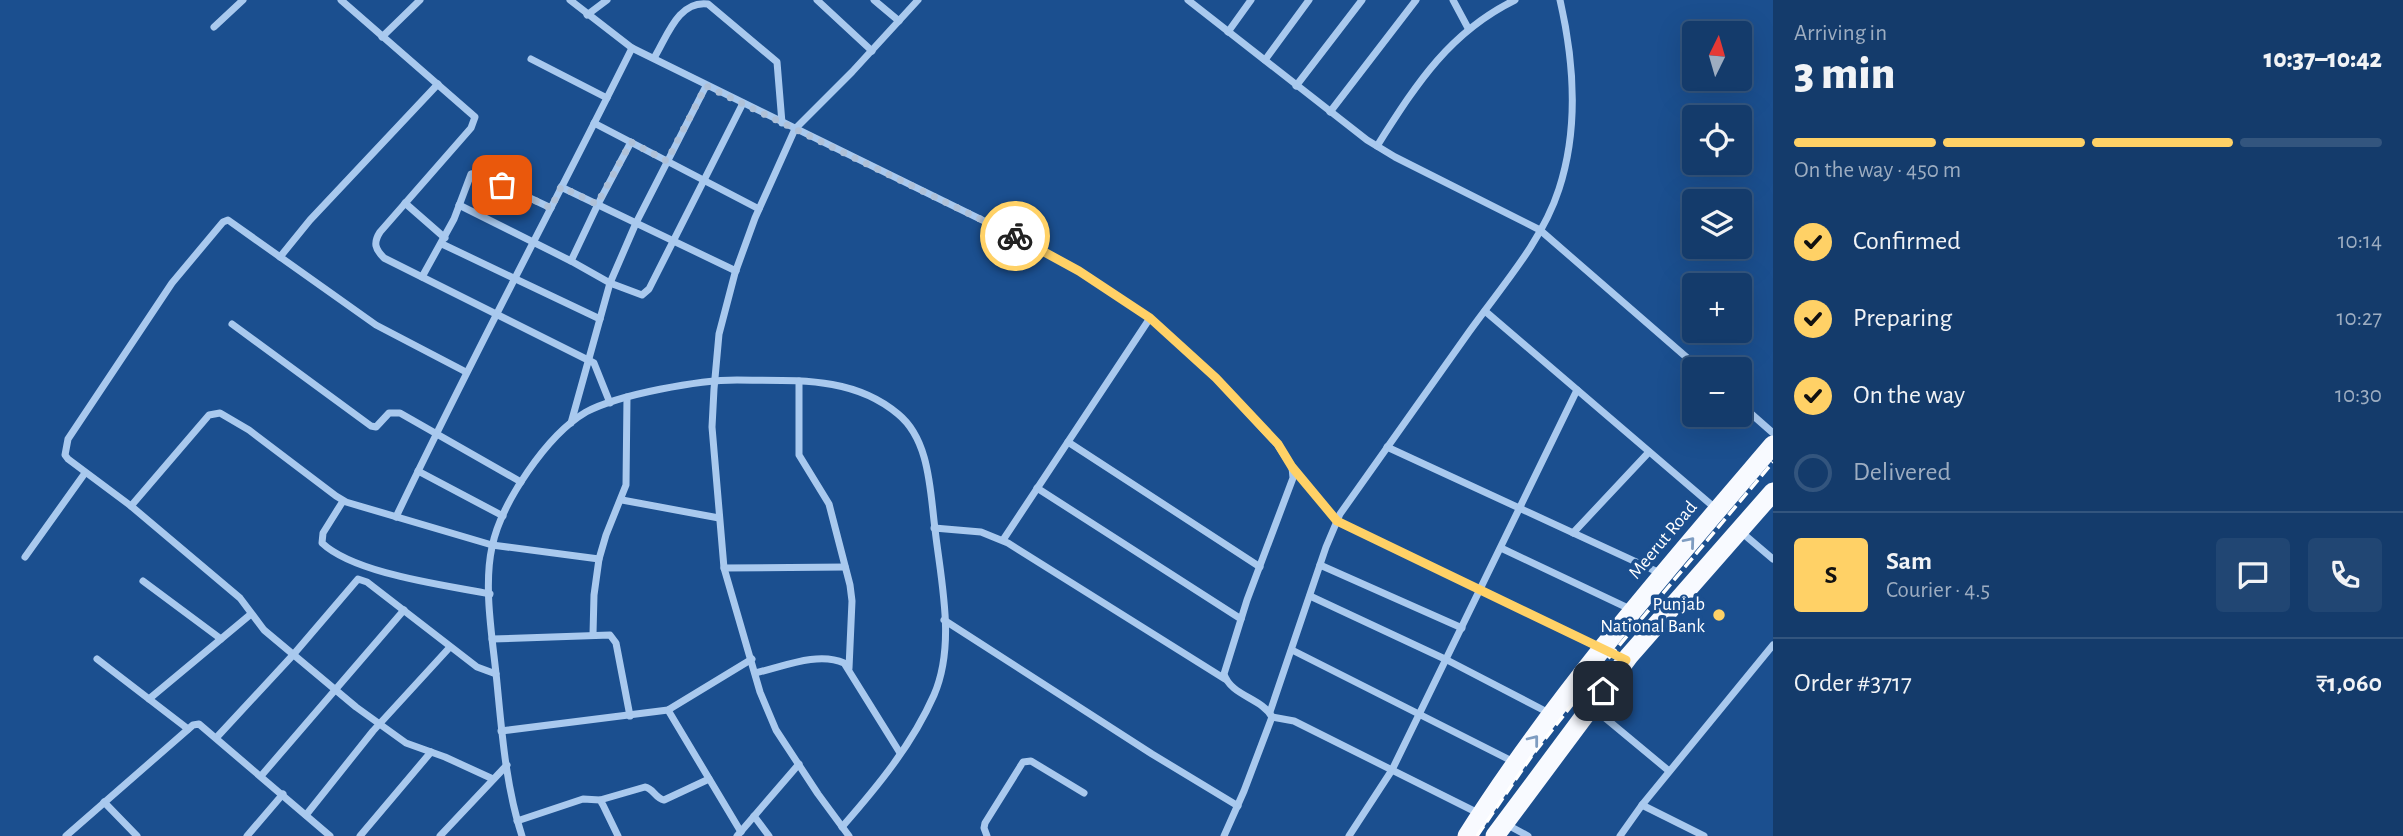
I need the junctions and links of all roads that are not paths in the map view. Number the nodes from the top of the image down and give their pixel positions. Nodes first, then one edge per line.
1 (243, 0) edge
2 (341, 0) edge
3 (420, 0) edge
4 (570, 0) edge
5 (607, 0) edge
6 (817, 0) edge
7 (874, 0) edge
8 (918, 0) edge
9 (1251, 0) edge
10 (1362, 0) edge
11 (1453, 0) edge
12 (1515, 0) edge
13 (1560, 0) edge
14 (1190, 1) edge
15 (1308, 1) edge
16 (1413, 1) edge
17 (1501, 3) edge
18 (587, 15) junction
19 (899, 21) junction
20 (214, 27) dead end
21 (1468, 28) junction
22 (1228, 32) junction
23 (382, 37) junction
24 (632, 48) junction
25 (872, 51) junction
26 (654, 58) junction
27 (531, 59) dead end
28 (1265, 60) junction
29 (438, 84) junction
30 (706, 86) junction
31 (1296, 86) junction
32 (607, 98) junction
33 (743, 103) junction
34 (1330, 111) junction
35 (594, 123) junction
36 (782, 123) junction
37 (796, 130) junction
38 (631, 142) junction
39 (1377, 146) junction
40 (667, 161) junction
41 (704, 180) junction
42 (561, 187) junction
43 (405, 203) junction
44 (597, 204) junction
45 (459, 205) junction
46 (551, 208) junction
47 (759, 209) junction
48 (636, 223) junction
49 (1539, 229) junction
50 (672, 240) junction
51 (443, 241) junction
52 (535, 242) junction
53 (280, 257) junction
54 (571, 261) junction
55 (736, 271) junction
56 (422, 277) junction
57 (516, 278) junction
58 (610, 283) junction
59 (1485, 311) junction
60 (497, 313) junction
61 (600, 318) junction
62 (1150, 318) junction
63 (232, 324) dead end
64 (1686, 357) edge
65 (589, 359) junction
66 (466, 372) junction
67 (715, 380) junction
68 (799, 381) junction
69 (1577, 390) junction
70 (627, 397) junction
71 (610, 403) junction
72 (1752, 415) edge
73 (571, 423) junction
74 (436, 433) junction
75 (1773, 433) edge
76 (1068, 442) junction
77 (1773, 444) edge
78 (1387, 447) junction
79 (1649, 452) junction
80 (1292, 467) junction
81 (418, 471) junction
82 (85, 472) junction
83 (521, 482) junction
84 (1037, 488) junction
85 (1773, 492) edge
86 (622, 500) junction
87 (344, 501) junction
88 (131, 506) junction
89 (1520, 508) junction
90 (1717, 510) junction
91 (503, 516) junction
92 (396, 517) junction
93 (719, 518) junction
94 (1337, 521) junction
95 (934, 528) junction
96 (1739, 531) junction
97 (1573, 533) junction
98 (1003, 540) junction
99 (492, 545) junction
100 (1501, 548) junction
101 (25, 557) dead end
102 (599, 559) junction
103 (1773, 559) edge
104 (354, 562) junction
105 (1320, 565) junction
106 (845, 567) junction
107 (1260, 567) junction
108 (724, 568) junction
109 (1664, 575) junction
110 (358, 579) junction
111 (143, 581) dead end
112 (1480, 590) junction
113 (490, 594) junction
114 (1310, 596) junction
115 (404, 610) junction
116 (1632, 610) junction
117 (251, 614) junction
118 (1241, 619) junction
119 (944, 620) junction
120 (1462, 628) junction
121 (593, 634) junction
122 (220, 639) junction
123 (492, 639) junction
124 (1773, 645) edge
125 (450, 646) junction
126 (1602, 649) junction
127 (1292, 650) junction
128 (293, 655) junction
129 (97, 659) dead end
130 (752, 659) junction
131 (1447, 660) junction
132 (1626, 660) junction
133 (849, 668) junction
134 (755, 673) junction
135 (496, 674) junction
136 (1225, 679) junction
137 (336, 691) junction
138 (149, 699) junction
139 (1591, 706) junction
140 (668, 710) junction
141 (1420, 714) junction
142 (1553, 714) junction
143 (1271, 715) junction
144 (630, 716) junction
145 (379, 724) junction
146 (188, 730) junction
147 (501, 731) junction
148 (217, 737) junction
149 (432, 752) junction
150 (900, 753) junction
151 (1516, 763) junction
152 (799, 764) junction
153 (506, 765) junction
154 (1392, 770) junction
155 (1670, 771) junction
156 (261, 776) junction
157 (493, 779) junction
158 (709, 779) junction
159 (1084, 793) dead end
160 (283, 794) junction
161 (600, 800) junction
162 (104, 802) junction
163 (1642, 805) junction
164 (1238, 806) junction
165 (1481, 814) junction
166 (306, 815) junction
167 (754, 816) junction
168 (517, 821) junction
169 (842, 827) junction
170 (1499, 830) edge
171 (739, 834) edge
172 (520, 835) edge
173 (1622, 835) edge
174 (66, 836) edge
175 (137, 836) edge
176 (247, 836) edge
177 (330, 836) edge
178 (360, 836) edge
179 (440, 836) edge
180 (618, 836) edge
181 (769, 836) edge
182 (849, 836) edge
183 (987, 836) edge
184 (1224, 836) edge
185 (1349, 836) edge
186 (1467, 836) edge
187 (1528, 836) edge
188 (1704, 836) edge

1 - 20 street
2 - 23 street
3 - 23 street
4 - 18 street
5 - 18 street
6 - 25 street
7 - 19 street
8 - 19 street
9 - 22 street
10 - 31 street
11 - 21 street
12 - 17 street
13 - 49 street
14 - 22 street
15 - 28 street
16 - 34 street
17 - 21 street
18 - 24 street
19 - 25 street
21 - 39 street
22 - 28 street
23 - 29 street
24 - 26 street
24 - 32 street
25 - 37 street
26 - 30 street
26 - 36 street
27 - 32 street
28 - 31 street
29 - 43 street
29 - 53 street
30 - 33 street
30 - 40 street
31 - 34 street
32 - 35 street
33 - 36 street
33 - 41 street
34 - 39 street
35 - 38 street
35 - 42 street
36 - 37 street
37 - 47 street
37 - 62 street
38 - 40 street
38 - 44 street
39 - 49 street
40 - 41 street
40 - 48 street
41 - 47 street
41 - 50 street
42 - 44 street
42 - 46 street
43 - 51 street
43 - 56 street
44 - 48 street
44 - 54 street
45 - 46 street
45 - 51 street
45 - 52 street
46 - 52 street
47 - 55 street
48 - 50 street
48 - 58 street
49 - 59 street
49 - 64 street
50 - 55 street
50 - 58 street
51 - 56 street
51 - 57 street
52 - 54 street
52 - 57 street
53 - 66 street
53 - 82 street
54 - 58 street
55 - 67 street
56 - 60 street
57 - 60 street
57 - 61 street
58 - 61 street
59 - 69 street
59 - 78 street
60 - 65 street
60 - 66 street
61 - 65 street
62 - 76 street
62 - 80 street
63 - 74 street
65 - 71 street
65 - 73 street
66 - 74 street
67 - 68 street
67 - 70 street
67 - 93 street
68 - 95 street
68 - 106 street
69 - 79 street
69 - 89 street
70 - 71 street
70 - 86 street
71 - 73 street
72 - 75 street
73 - 83 street
74 - 81 street
74 - 83 street
76 - 84 street
76 - 107 street
77 - 90 highway, Meerut Road
78 - 89 street
78 - 94 street
79 - 90 street
79 - 97 street
80 - 94 street
80 - 107 street
81 - 91 street
81 - 92 street
82 - 88 street
82 - 101 street
83 - 91 street
84 - 98 street
84 - 118 street
85 - 96 highway
86 - 93 street
86 - 102 street
87 - 88 street
87 - 92 street
87 - 104 street
88 - 117 street
89 - 97 street
89 - 100 street
109 -> 90 highway, Meerut Road
91 - 99 street
92 - 99 street
93 - 108 street
94 - 105 street
94 - 112 street
95 - 98 street
95 - 119 street
96 - 103 street
96 - 132 highway
97 - 109 street
98 - 136 street
99 - 102 street
99 - 113 street
100 - 112 street
100 - 116 street
102 - 121 street
104 - 110 street
104 - 113 street
105 - 114 street
105 - 120 street
106 - 108 street
106 - 133 street
107 - 118 street
108 - 130 street
109 - 116 highway, Meerut Road
110 - 115 street
110 - 128 street
111 - 122 street
112 - 120 street
112 - 126 street
113 - 123 street
114 - 127 street
114 - 131 street
115 - 125 street
115 - 137 street
116 - 126 highway, Meerut Road
117 - 122 street
117 - 128 street
118 - 136 street
119 - 150 street
119 - 164 street
120 - 131 street
121 - 123 street
121 - 144 street
122 - 138 street
123 - 135 street
124 - 155 street
125 - 135 street
125 - 145 street
126 - 132 street
126 - 142 highway, Meerut Road
127 - 141 street
127 - 143 street
128 - 137 street
128 - 148 street
129 - 138 street
130 - 134 street
130 - 140 street
131 - 141 street
131 - 142 street
132 - 139 highway
133 - 134 street
133 - 150 street
134 - 152 street
135 - 147 street
136 - 143 street
137 - 145 street
137 - 156 street
138 - 146 street
139 - 155 street
139 - 170 highway
140 - 144 street
140 - 158 street
141 - 151 street
141 - 154 street
151 -> 142 highway, Meerut Road
143 - 154 street
143 - 164 street
144 - 147 street
145 - 149 street
145 - 166 street
146 - 148 street
146 - 162 street
147 - 153 street
148 - 156 street
149 - 157 street
149 - 178 street
150 - 169 street
151 - 165 highway, Meerut Road
152 - 167 street
152 - 169 street
153 - 157 street
153 - 168 street
154 - 165 street
154 - 185 street
155 - 163 street
156 - 160 street
157 - 179 street
158 - 161 street
158 - 171 street
159 - 183 street
160 - 166 street
160 - 176 street
161 - 168 street
161 - 180 street
162 - 174 street
162 - 175 street
163 - 173 street
163 - 188 street
164 - 184 street
165 - 186 highway, Meerut Road
166 - 177 street
167 - 171 street
167 - 181 street
168 - 172 street
169 - 182 street
170 - 187 street

